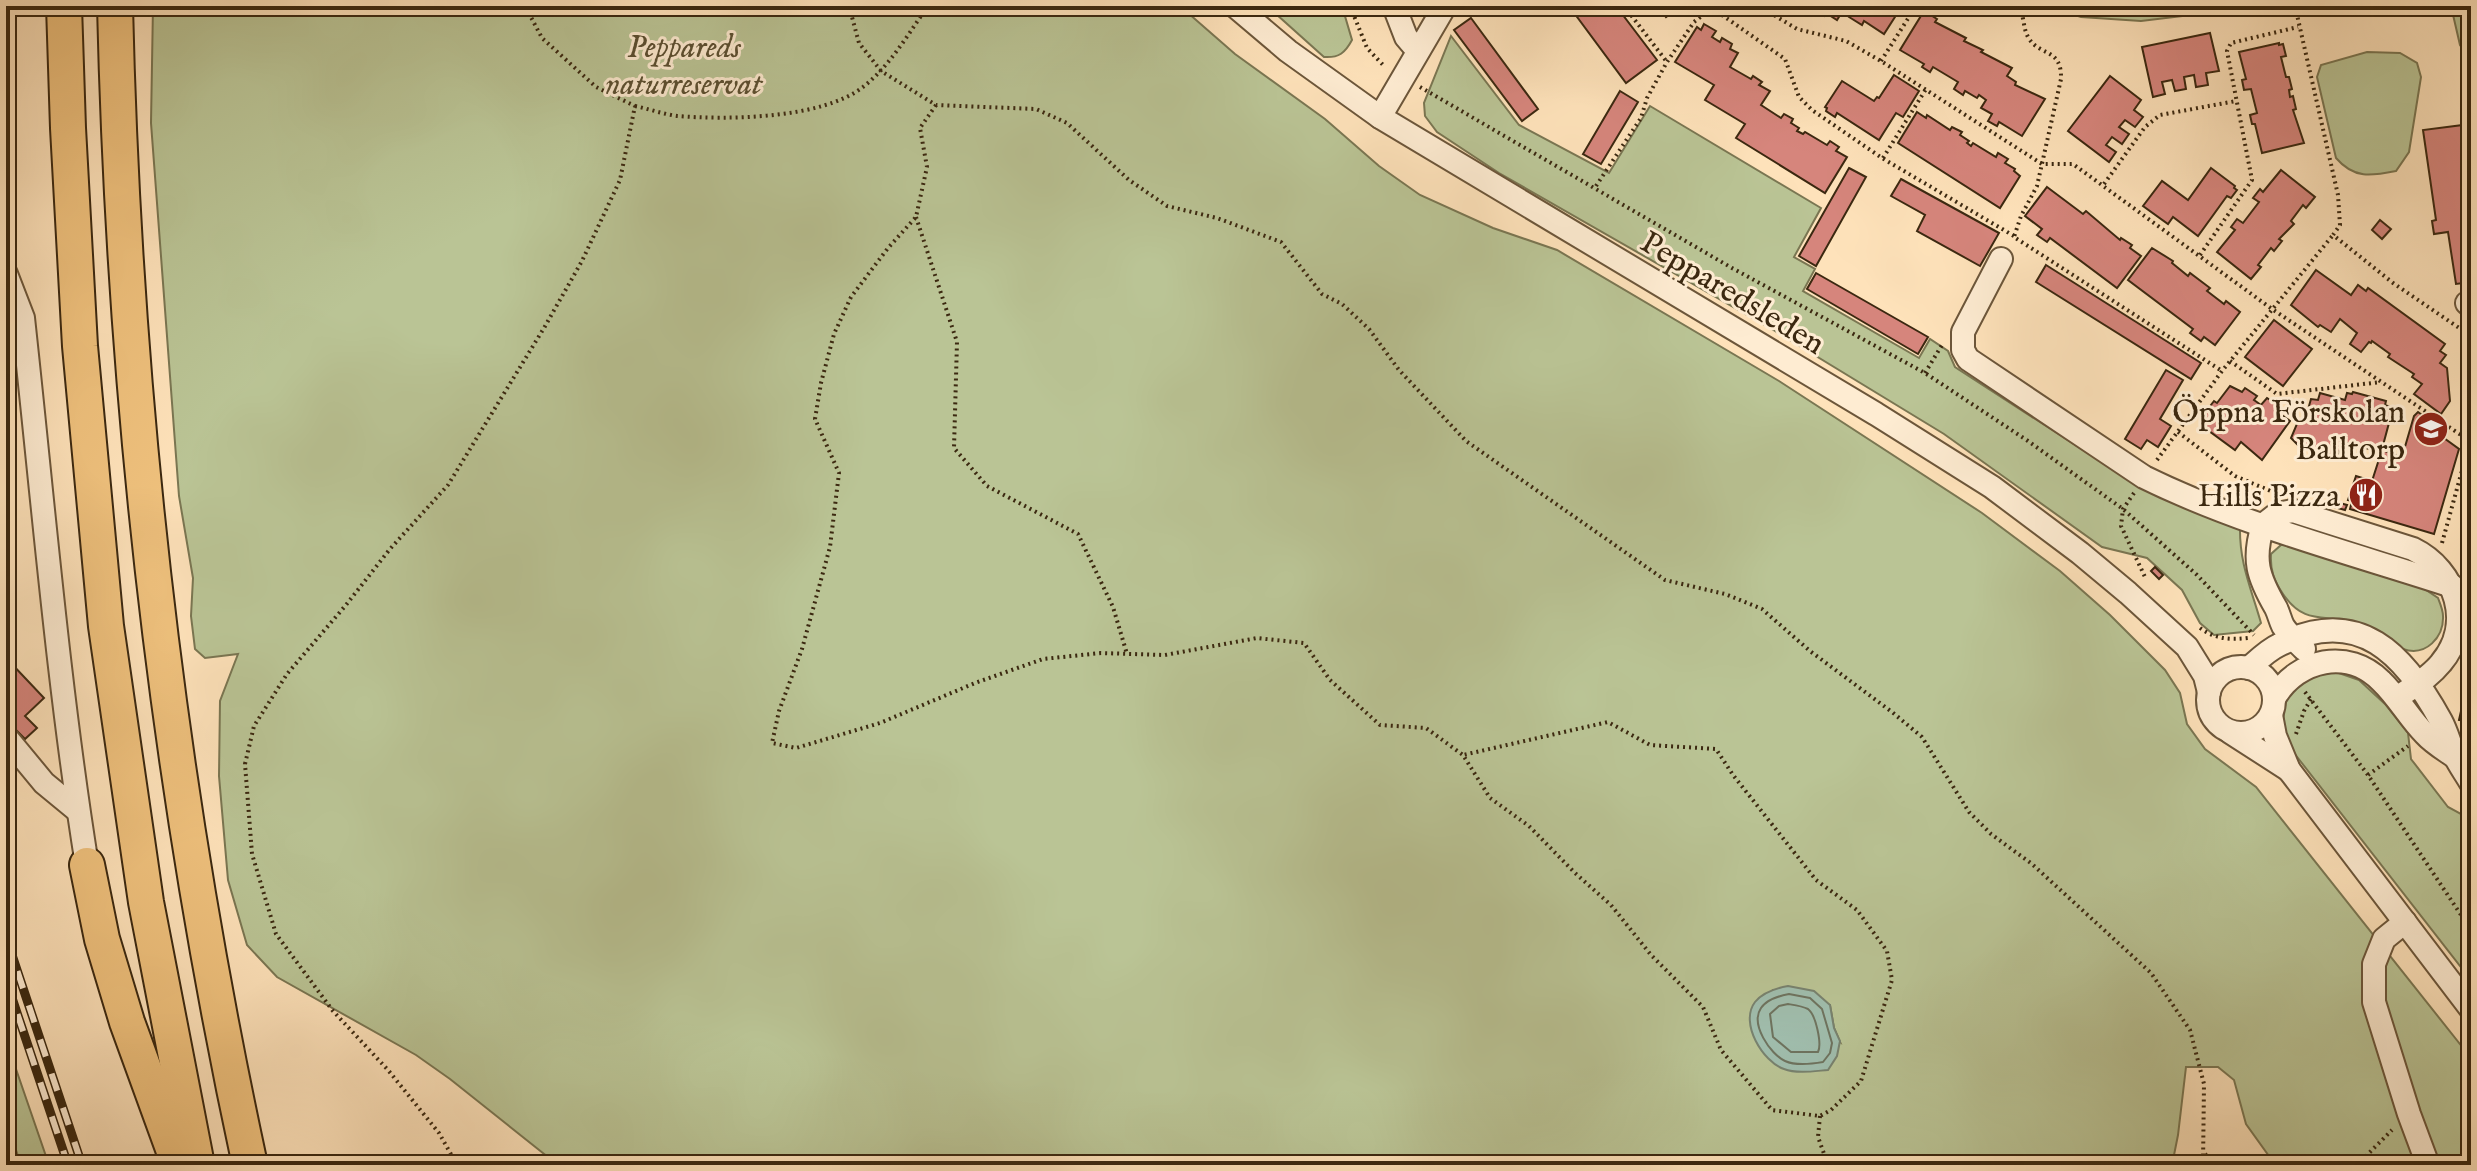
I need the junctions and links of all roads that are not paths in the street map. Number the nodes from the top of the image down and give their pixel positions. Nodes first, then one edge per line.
1 (64, 6) edge
2 (115, 6) edge
3 (1235, 6) edge
4 (1394, 6) edge
5 (1445, 6) edge
6 (1418, 51) junction
7 (1380, 117) junction
8 (2001, 259) road end
9 (6, 274) edge
10 (2263, 525) junction
11 (2460, 597) edge
12 (2294, 639) junction
13 (2187, 647) junction
14 (2317, 663) junction
15 (2244, 667) junction
16 (2418, 683) junction
17 (2209, 692) junction
18 (2397, 698) junction
19 (2273, 706) junction
20 (2229, 732) junction
21 (6, 737) edge
22 (2456, 758) junction
23 (2289, 770) junction
24 (2471, 783) edge
25 (78, 811) junction
26 (87, 865) joint
27 (2405, 922) junction
28 (2471, 1009) edge
29 (179, 1165) edge
30 (197, 1165) edge
31 (250, 1165) edge
32 (2428, 1165) edge

1 - 30 highway
2 - 31 highway
3 - 7 street, Pepparedsleden
4 - 6 street
5 - 6 street
6 - 7 street
7 - 13 street, Pepparedsleden
8 - 10 street
9 - 25 street
10 - 11 street
10 - 12 street
11 - 16 street
12 - 14 street
12 - 15 street
12 - 16 street
13 - 15 street, Pepparedsleden
13 - 17 street, Pepparedsleden
14 - 18 street
14 - 19 street
15 - 17 street
15 - 19 street
16 - 18 street
16 - 22 street
17 - 20 street
18 - 22 street
19 - 20 street
19 - 23 street
20 - 23 street
21 - 25 street
22 - 24 street
23 - 27 street
25 - 26 street
26 - 29 highway
27 - 28 street
27 - 32 street

